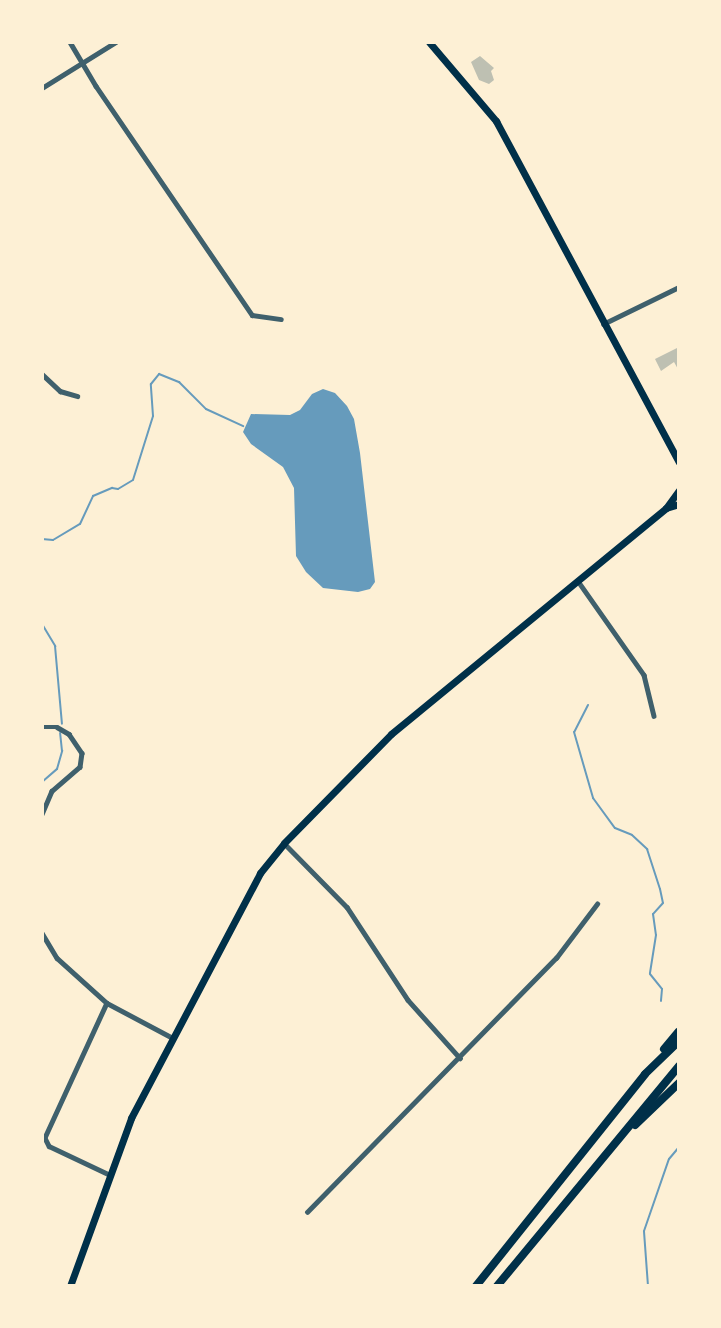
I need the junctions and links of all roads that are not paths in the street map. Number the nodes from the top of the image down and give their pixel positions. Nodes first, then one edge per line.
1 (70, 42) edge
2 (116, 42) edge
3 (429, 42) edge
4 (81, 63) junction
5 (42, 88) edge
6 (679, 287) edge
7 (281, 319) dead end
8 (603, 324) junction
9 (42, 374) edge
10 (77, 396) dead end
11 (679, 462) edge
12 (679, 490) edge
13 (679, 504) edge
14 (666, 508) junction
15 (578, 581) junction
16 (654, 716) dead end
17 (43, 724) edge
18 (42, 814) edge
19 (284, 843) junction
20 (597, 904) dead end
21 (42, 933) edge
22 (107, 1003) junction
23 (679, 1031) edge
24 (171, 1037) junction
25 (679, 1041) edge
26 (460, 1058) junction
27 (679, 1066) edge
28 (645, 1074) junction
29 (679, 1083) edge
30 (611, 1148) junction
31 (108, 1174) junction
32 (307, 1212) dead end
33 (70, 1286) edge
34 (476, 1286) edge
35 (497, 1286) edge

1 - 4 street
2 - 4 street
3 - 8 main road
4 - 5 street
4 - 7 street
6 - 8 street
8 - 11 main road
9 - 10 street
12 - 14 main road
13 - 14 main road
14 - 15 main road
15 - 16 street
15 - 19 main road
17 - 18 street
19 - 24 main road
19 - 26 street
20 - 26 street
21 - 22 street
22 - 24 street
22 - 31 street
23 - 28 highway
24 - 31 main road
25 - 28 highway
26 - 32 street
27 - 30 highway
28 - 34 highway
29 - 30 highway
30 - 35 highway
31 - 33 main road

